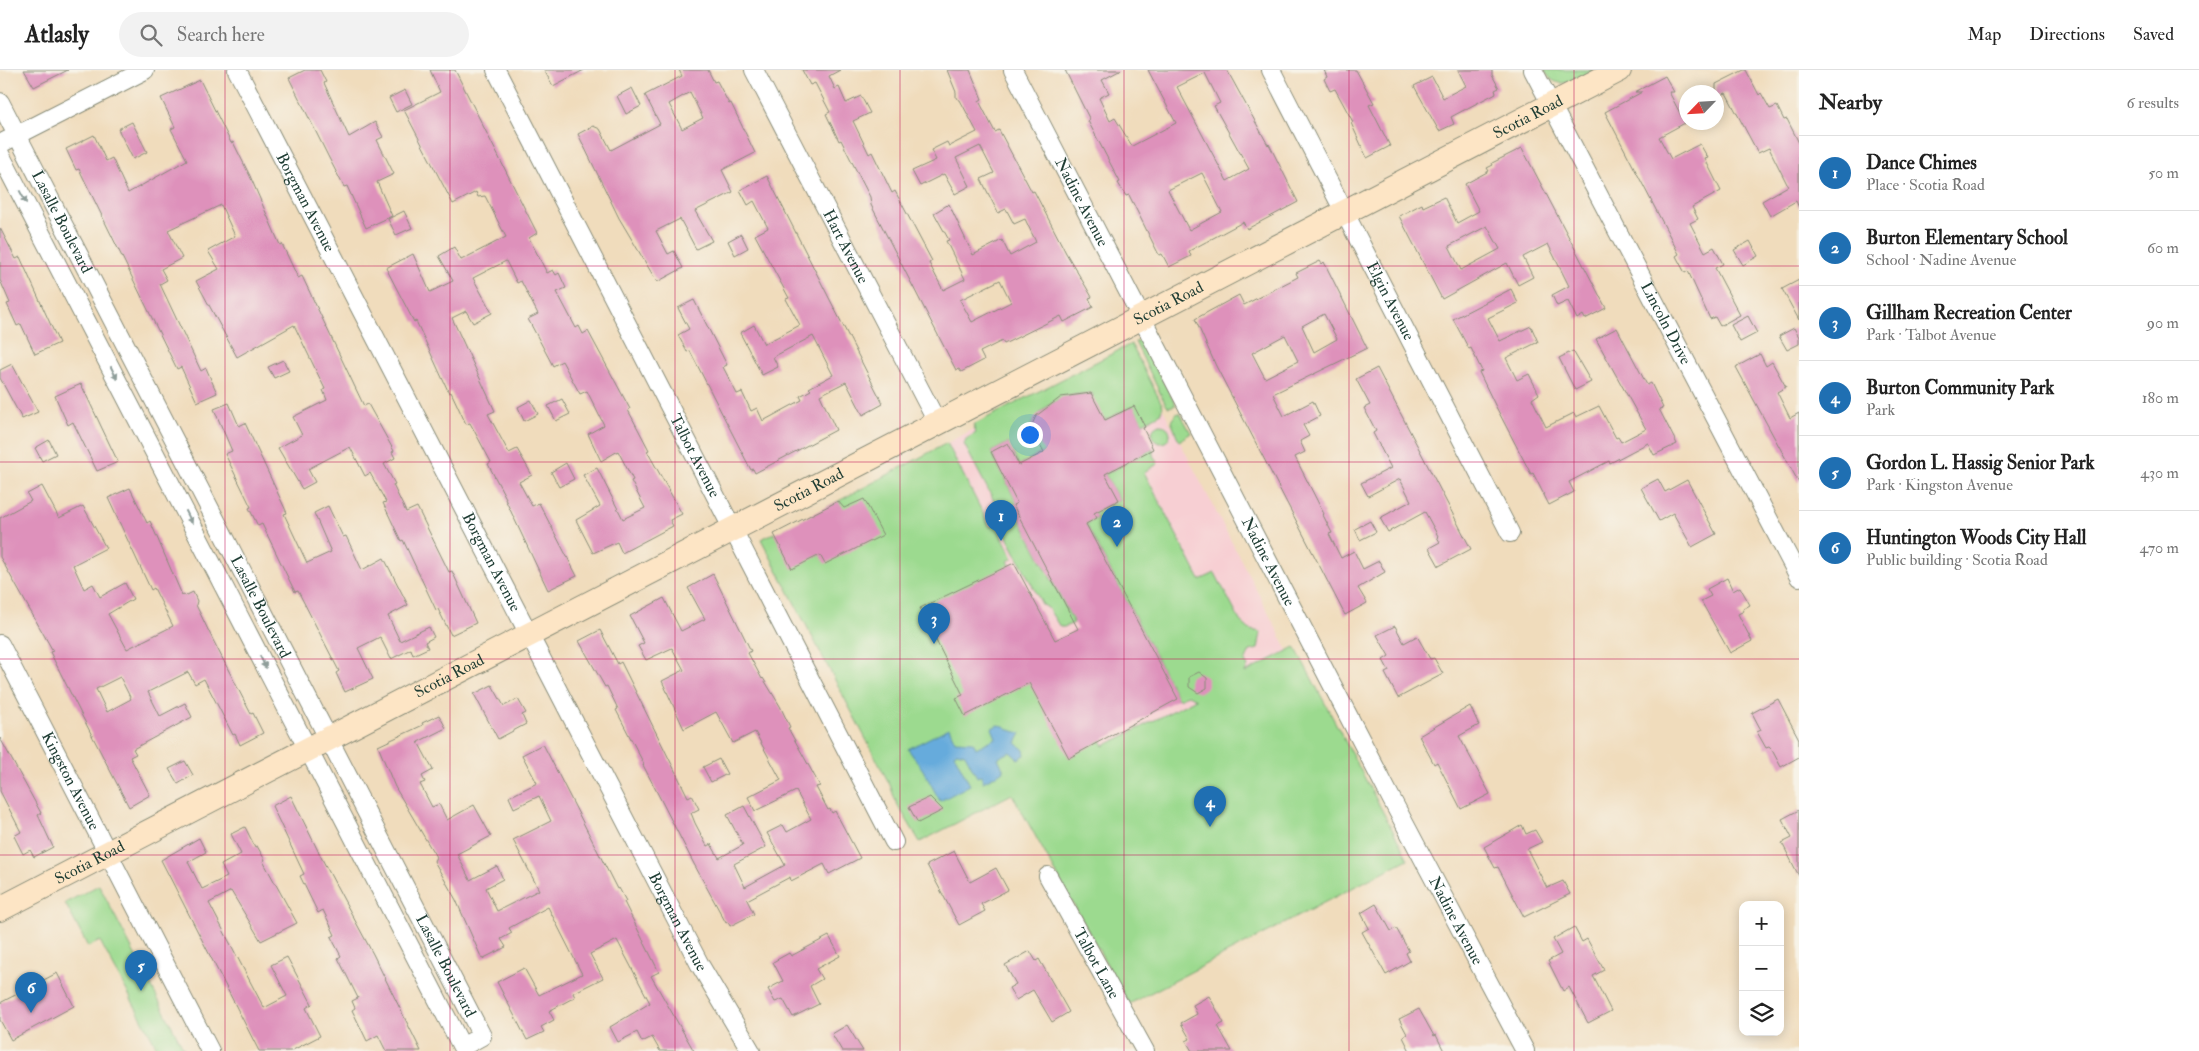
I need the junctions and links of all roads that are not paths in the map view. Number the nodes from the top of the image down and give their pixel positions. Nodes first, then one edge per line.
1 (145, 70) edge
2 (237, 70) edge
3 (496, 70) edge
4 (754, 70) edge
5 (1013, 70) edge
6 (1271, 70) edge
7 (1533, 70) edge
8 (1619, 70) edge
9 (0, 102) edge
10 (1551, 104) junction
11 (17, 136) junction
12 (0, 144) edge
13 (0, 154) edge
14 (1345, 211) junction
15 (1140, 317) junction
16 (124, 342) junction
17 (104, 353) junction
18 (937, 422) junction
19 (732, 529) junction
20 (222, 533) junction
21 (1510, 533) dead end
22 (202, 543) junction
23 (1799, 577) edge
24 (529, 634) junction
25 (0, 644) edge
26 (330, 738) junction
27 (308, 749) junction
28 (894, 842) dead end
29 (108, 854) junction
30 (1048, 876) dead end
31 (0, 909) edge
32 (210, 1051) edge
33 (751, 1051) edge
34 (1145, 1051) edge
35 (1526, 1051) edge

1 - 11 street
2 - 24 street, Borgman Avenue
3 - 19 street, Talbot Avenue
4 - 18 street, Hart Avenue
5 - 15 street, Nadine Avenue
6 - 14 street, Elgin Avenue
7 - 10 street, Lincoln Drive
8 - 10 street, Scotia Road
9 - 11 street, Lasalle Boulevard
10 - 14 street, Scotia Road
10 - 23 street, Lincoln Drive
11 - 12 street
11 - 16 street, Lasalle Boulevard
13 -> 17 street, Lasalle Boulevard
14 - 15 street, Scotia Road
14 - 21 street, Elgin Avenue
15 - 18 street, Scotia Road
15 - 35 street, Nadine Avenue
16 - 17 street
16 - 20 street, Lasalle Boulevard
17 -> 22 street, Lasalle Boulevard
18 - 19 street, Scotia Road
19 - 24 street, Scotia Road
19 - 28 street, Talbot Avenue
20 - 22 street
20 - 26 street, Lasalle Boulevard
22 -> 27 street, Lasalle Boulevard
24 - 26 street, Scotia Road
24 - 33 street, Borgman Avenue
25 - 29 street, Kingston Avenue
26 - 27 street, Scotia Road
26 - 27 street, Lasalle Boulevard
27 - 29 street, Scotia Road
29 - 31 street, Scotia Road
29 - 32 street, Kingston Avenue
30 - 34 street, Talbot Lane

